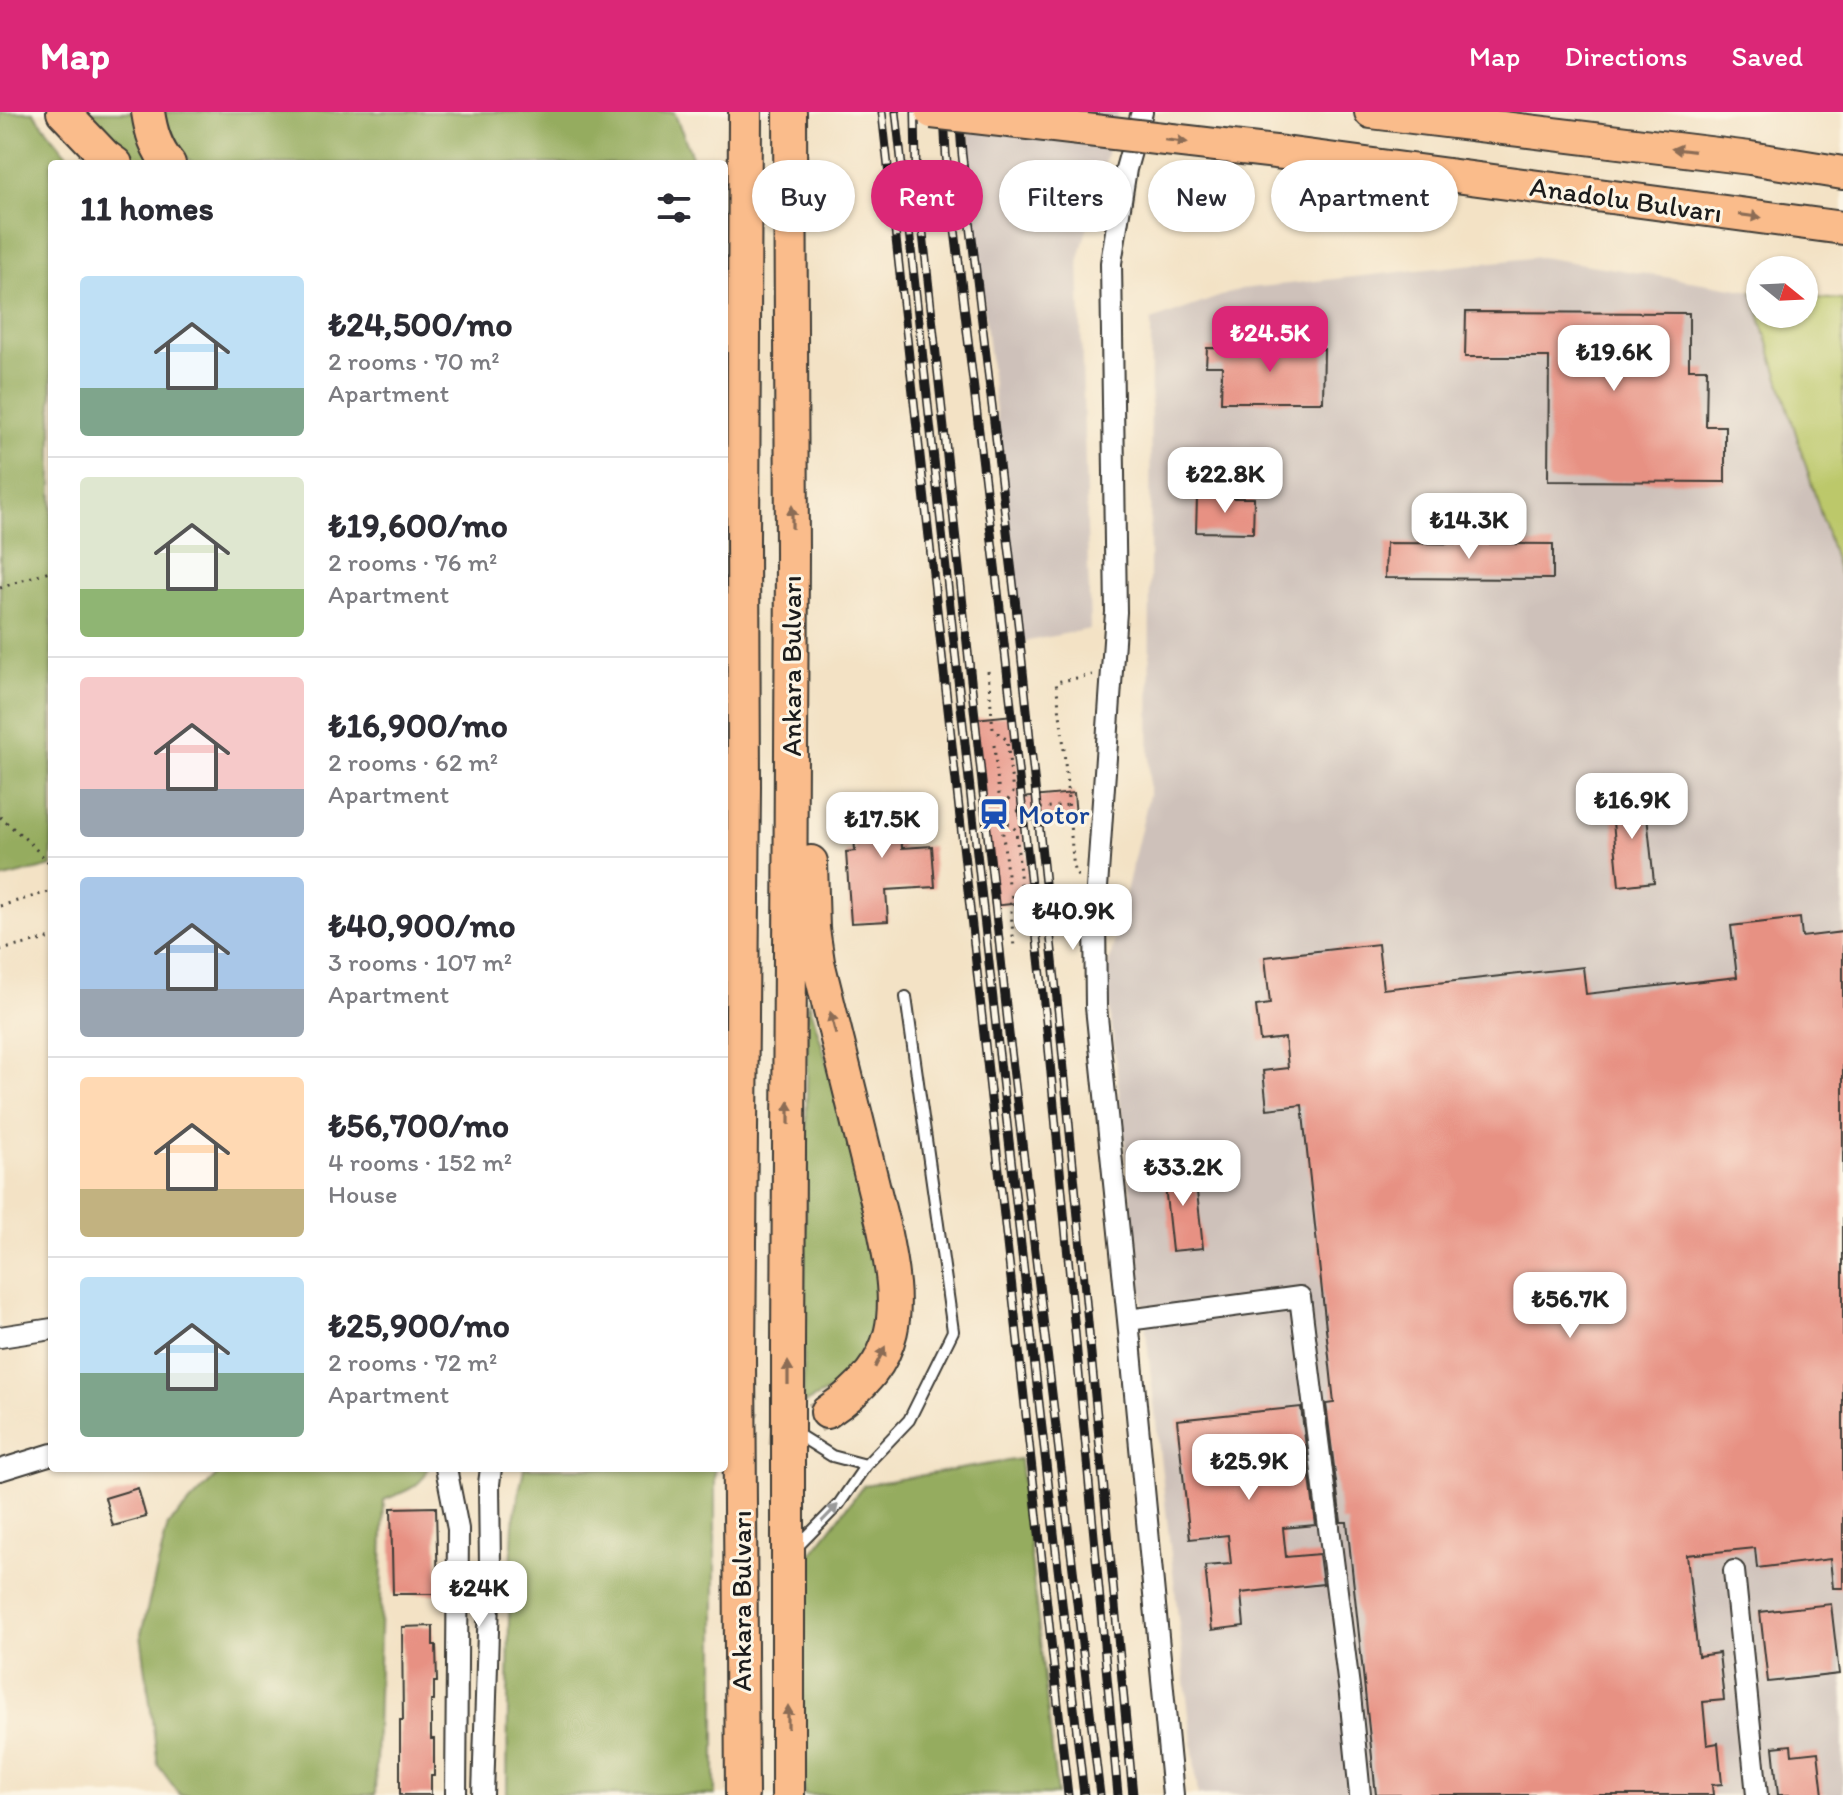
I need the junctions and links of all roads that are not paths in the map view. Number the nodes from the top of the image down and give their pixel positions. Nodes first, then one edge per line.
1 (63, 112) edge
2 (148, 112) edge
3 (745, 112) edge
4 (790, 112) edge
5 (932, 112) edge
6 (1142, 112) edge
7 (1371, 112) edge
8 (110, 160) edge
9 (165, 160) edge
10 (1843, 173) edge
11 (744, 183) junction
12 (1843, 228) edge
13 (728, 247) edge
14 (792, 553) junction
15 (728, 728) edge
16 (744, 786) junction
17 (728, 900) edge
18 (906, 997) dead end
19 (1128, 1320) junction
20 (48, 1330) edge
21 (0, 1337) edge
22 (827, 1412) tunnel mouth
23 (788, 1428) junction
24 (48, 1455) edge
25 (866, 1465) junction
26 (0, 1470) edge
27 (447, 1472) edge
28 (490, 1472) edge
29 (788, 1556) junction
30 (1734, 1571) dead end
31 (456, 1795) edge
32 (483, 1795) edge
33 (742, 1795) edge
34 (788, 1795) edge
35 (1173, 1795) edge
36 (1360, 1795) edge
37 (1757, 1795) edge

1 - 8 main road
2 - 9 main road
3 - 11 main road, Ankara Bulvarı
14 -> 4 main road, Ankara Bulvarı
5 -> 12 main road, Anadolu Bulvarı, bridge
6 - 19 street
10 -> 7 main road, Anadolu Bulvarı
11 - 13 main road
11 - 16 main road, Ankara Bulvarı
22 -> 14 main road
23 -> 14 main road, Ankara Bulvarı
15 - 16 main road
16 - 17 main road
16 - 33 main road, Ankara Bulvarı
18 - 25 lane
19 - 35 street
19 - 36 street
20 - 21 street
23 - 25 lane
23 - 29 main road, Ankara Bulvarı
24 - 26 street
29 -> 25 lane
27 - 31 street
28 - 32 street
34 -> 29 main road, Ankara Bulvarı
30 - 37 street

